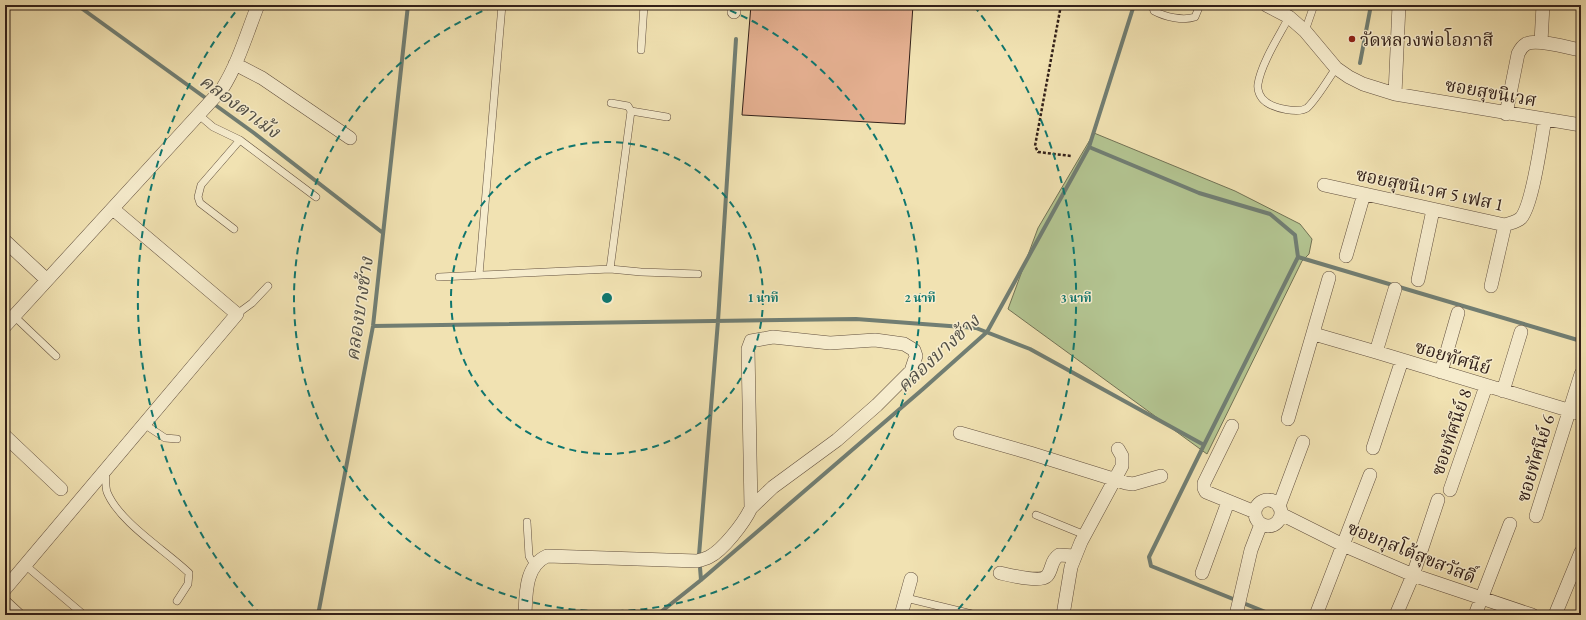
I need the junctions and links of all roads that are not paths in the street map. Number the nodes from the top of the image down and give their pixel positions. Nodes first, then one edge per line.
1 (258, 5) edge
2 (502, 5) edge
3 (644, 5) edge
4 (665, 5) edge
5 (1152, 5) edge
6 (1200, 5) edge
7 (1266, 5) edge
8 (1314, 5) edge
9 (1399, 5) edge
10 (1543, 5) edge
11 (683, 6) dead end
12 (1289, 17) junction
13 (1305, 31) junction
14 (1541, 42) junction
15 (641, 50) dead end
16 (1581, 50) edge
17 (235, 64) junction
18 (1336, 68) junction
19 (1395, 94) junction
20 (611, 104) dead end
21 (631, 111) junction
22 (1506, 114) junction
23 (199, 115) junction
24 (667, 116) dead end
25 (1545, 119) junction
26 (1581, 125) edge
27 (350, 138) dead end
28 (240, 140) junction
29 (1324, 185) dead end
30 (1364, 194) junction
31 (316, 197) dead end
32 (113, 209) junction
33 (1433, 210) junction
34 (1505, 224) junction
35 (234, 229) dead end
36 (5, 241) edge
37 (1346, 256) dead end
38 (610, 269) junction
39 (698, 274) dead end
40 (479, 275) junction
41 (439, 277) dead end
42 (1329, 278) dead end
43 (47, 280) junction
44 (1418, 280) dead end
45 (268, 286) dead end
46 (1491, 286) dead end
47 (1395, 289) dead end
48 (1458, 313) dead end
49 (237, 314) junction
50 (9, 321) edge
51 (1521, 332) dead end
52 (1314, 334) junction
53 (1376, 352) junction
54 (56, 356) dead end
55 (1402, 360) junction
56 (1441, 372) junction
57 (1581, 374) edge
58 (1486, 386) junction
59 (1502, 391) junction
60 (1575, 413) edge
61 (1288, 419) dead end
62 (144, 424) junction
63 (1232, 426) dead end
64 (960, 433) dead end
65 (5, 436) edge
66 (177, 439) dead end
67 (1303, 442) dead end
68 (1373, 448) dead end
69 (1118, 449) dead end
70 (105, 470) junction
71 (1370, 475) dead end
72 (1161, 476) dead end
73 (1115, 480) junction
74 (61, 489) dead end
75 (1450, 490) dead end
76 (1438, 500) dead end
77 (1228, 502) junction
78 (751, 508) junction
79 (1280, 510) junction
80 (1255, 512) junction
81 (1036, 515) dead end
82 (1536, 516) dead end
83 (527, 522) dead end
84 (1261, 524) junction
85 (1510, 524) dead end
86 (1085, 535) junction
87 (1343, 545) junction
88 (1581, 552) edge
89 (1075, 556) junction
90 (25, 565) junction
91 (534, 565) junction
92 (1000, 573) dead end
93 (1202, 574) dead end
94 (1413, 575) junction
95 (911, 579) dead end
96 (5, 589) edge
97 (906, 598) junction
98 (1482, 599) junction
99 (177, 601) dead end
100 (5, 604) edge
101 (18, 615) edge
102 (84, 615) edge
103 (525, 615) edge
104 (901, 615) edge
105 (976, 615) edge
106 (1063, 615) edge
107 (1236, 615) edge
108 (1316, 615) edge
109 (1396, 615) edge
110 (1475, 615) edge
111 (1532, 615) edge
112 (1555, 615) edge

1 - 17 street
2 - 40 lane
3 - 15 lane
4 - 11 lane
5 - 6 lane
7 - 12 street, ซอยสุขนิเวศ
8 - 13 lane
9 - 19 street
10 - 14 street
12 - 13 street, ซอยสุขนิเวศ
12 - 18 lane
13 - 18 street, ซอยสุขนิเวศ
14 - 16 street
14 - 22 street
17 - 23 street
17 - 27 street
18 - 19 street, ซอยสุขนิเวศ
19 - 22 street, ซอยสุขนิเวศ
20 - 21 lane
21 - 24 lane
21 - 38 lane
22 - 25 street, ซอยสุขนิเวศ
23 - 28 lane
23 - 32 street
25 - 26 street, ซอยสุขนิเวศ
25 - 34 street, ซอยสุขนิเวศ 5 เฟส 1
28 - 31 lane
28 - 35 lane
29 - 30 street, ซอยสุขนิเวศ 5 เฟส 1
30 - 33 street, ซอยสุขนิเวศ 5 เฟส 1
30 - 37 street
32 - 43 street
32 - 49 street
33 - 34 street, ซอยสุขนิเวศ 5 เฟส 1
33 - 44 street
34 - 46 street
36 - 43 street
38 - 39 lane
38 - 40 lane
40 - 41 lane
42 - 52 street
43 - 50 street
45 - 49 lane
47 - 53 street
48 - 56 street
49 - 62 street
50 - 54 lane
51 - 59 street
52 - 53 street, ซอยทัศนีย์
52 - 61 street
53 - 55 street, ซอยทัศนีย์
55 - 56 street, ซอยทัศนีย์
55 - 68 street
56 - 58 street, ซอยทัศนีย์
57 - 60 street, ซอยทัศนีย์ 6
58 - 59 street, ซอยทัศนีย์
58 - 75 street, ซอยทัศนีย์ 8
59 - 60 street, ซอยทัศนีย์
60 - 82 street, ซอยทัศนีย์ 6
62 - 66 lane
62 - 70 street
63 - 77 street
64 - 73 street
65 - 74 street
67 - 79 street
69 - 73 street
70 - 90 street
70 - 99 lane
71 - 87 street
72 - 73 street
73 - 86 street
76 - 94 street
77 - 80 street
77 - 93 street
78 - 78 street
78 - 91 street
79 - 80 street, ซอยกุสโต้สุขสวัสดิ์
79 - 84 street
79 - 87 street, ซอยกุสโต้สุขสวัสดิ์
80 - 84 street
81 - 86 lane
83 - 91 lane
84 - 107 street
85 - 98 street
86 - 89 street
87 - 94 street, ซอยกุสโต้สุขสวัสดิ์
87 - 108 street
88 - 112 street
89 - 92 street
89 - 106 street
90 - 96 street
90 - 102 lane
91 - 103 street
94 - 98 street, ซอยกุสโต้สุขสวัสดิ์
94 - 109 street
95 - 97 street
97 - 104 street
97 - 105 lane
98 - 110 street
98 - 111 street, ซอยกุสโต้สุขสวัสดิ์
100 - 101 street

